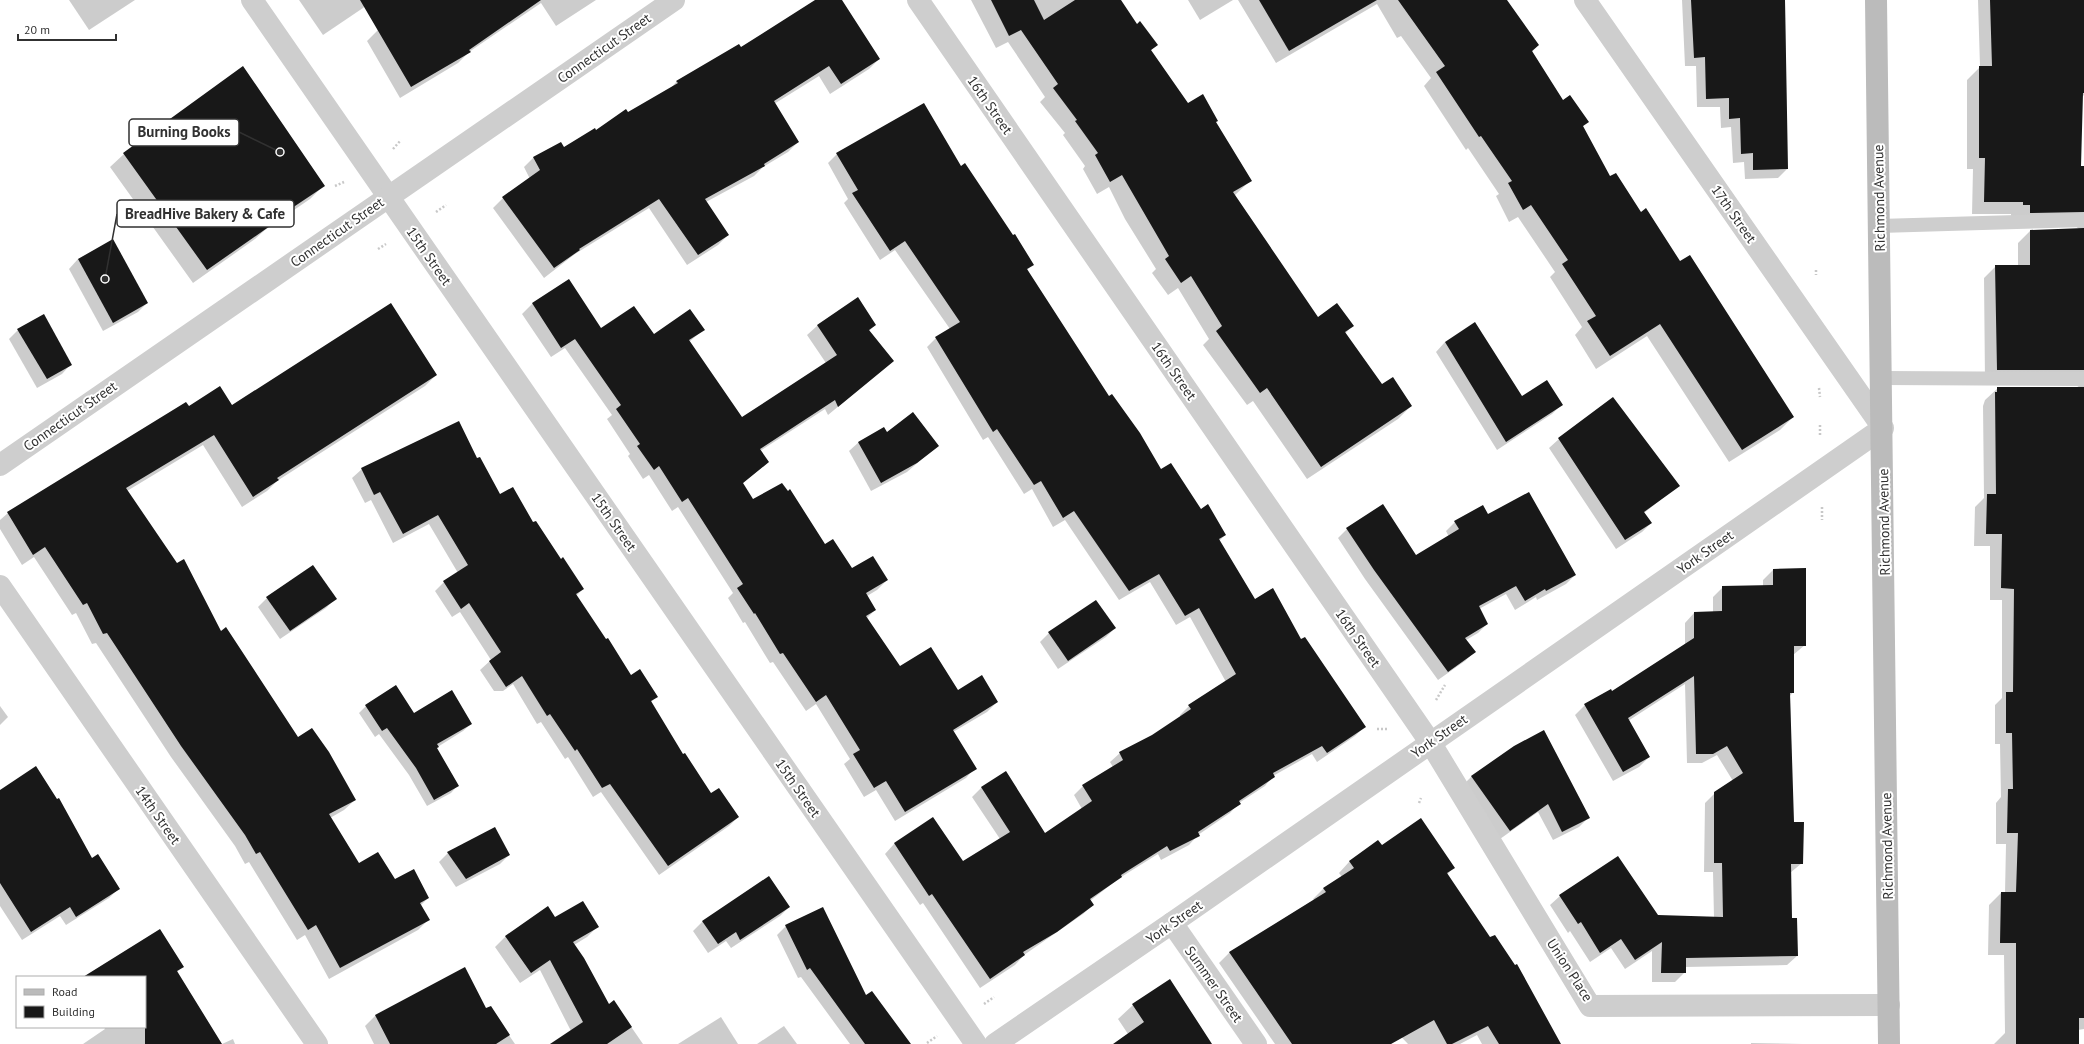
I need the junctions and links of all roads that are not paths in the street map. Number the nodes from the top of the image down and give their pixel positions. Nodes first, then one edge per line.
1 (252, 0) edge
2 (674, 0) edge
3 (918, 0) edge
4 (1585, 0) edge
5 (1876, 0) edge
6 (388, 197) junction
7 (2084, 220) edge
8 (1879, 226) junction
9 (1882, 378) junction
10 (2084, 379) edge
11 (1883, 428) junction
12 (0, 465) edge
13 (0, 586) edge
14 (1430, 742) junction
15 (1172, 923) junction
16 (1889, 1004) junction
17 (317, 1044) edge
18 (976, 1044) edge
19 (995, 1044) edge
20 (1256, 1044) edge
21 (1889, 1044) edge

1 - 6 street, 15th Street
2 - 6 street, Connecticut Street
3 - 14 street, 16th Street
4 - 11 street, 17th Street
5 - 8 street, Richmond Avenue
6 - 12 street, Connecticut Street
6 - 18 street, 15th Street
7 - 8 lane
8 - 9 street, Richmond Avenue
9 - 10 lane
9 - 11 street, Richmond Avenue
11 - 14 street, York Street
11 - 16 street, Richmond Avenue
13 - 17 street, 14th Street
14 - 15 street, York Street
14 - 16 street, Union Place
15 - 19 street, York Street
15 - 20 street, Summer Street
16 - 21 street, Richmond Avenue

